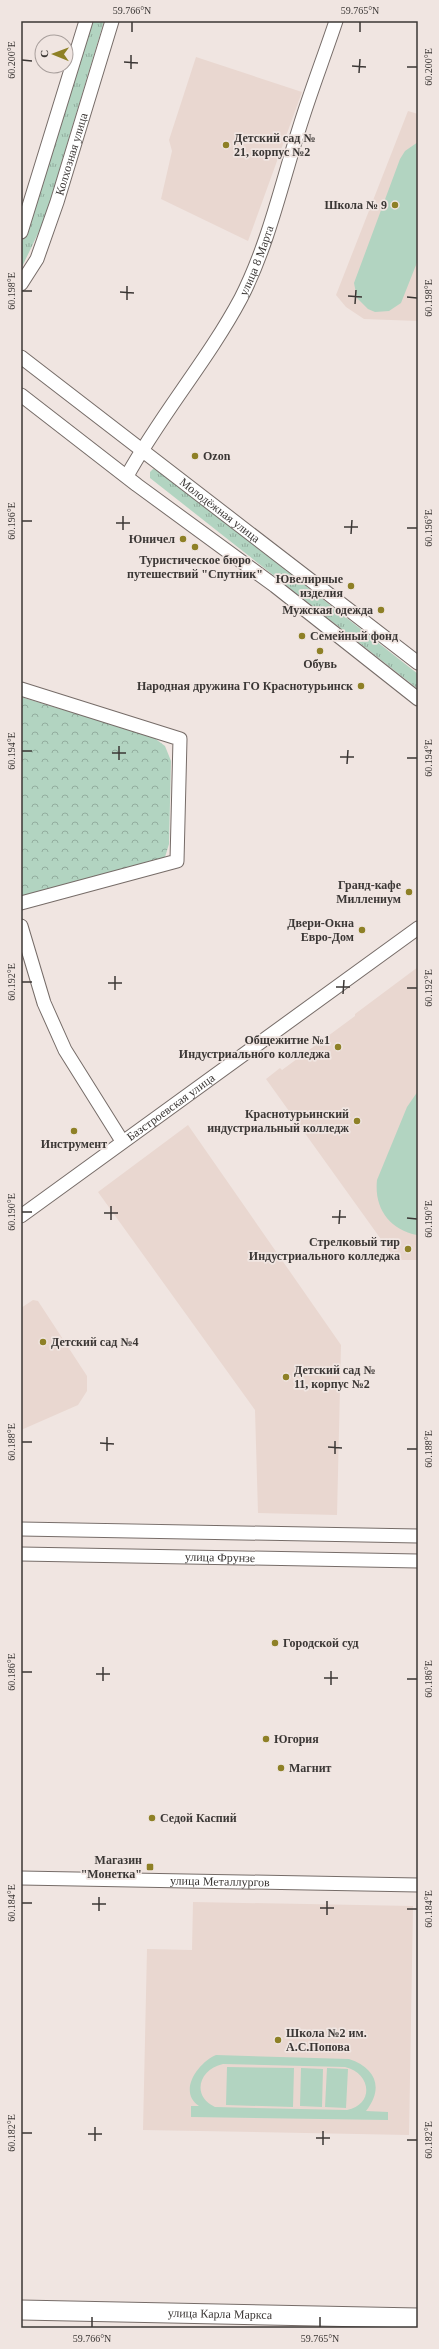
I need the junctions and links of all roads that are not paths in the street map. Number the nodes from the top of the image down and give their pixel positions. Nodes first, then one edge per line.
1 (86, 21) edge
2 (112, 21) edge
3 (336, 21) edge
4 (21, 232) edge
5 (21, 284) edge
6 (21, 357) edge
7 (21, 395) edge
8 (141, 451) junction
9 (127, 476) junction
10 (418, 663) edge
11 (21, 689) edge
12 (418, 699) edge
13 (21, 903) edge
14 (21, 926) edge
15 (418, 928) edge
16 (122, 1141) junction
17 (21, 1216) edge
18 (21, 1529) edge
19 (418, 1536) edge
20 (21, 1554) edge
21 (418, 1561) edge
22 (21, 1878) edge
23 (418, 1885) edge
24 (21, 2310) edge
25 (418, 2318) edge

1 - 4 street
2 - 5 street, Колхозная улица
3 - 8 street, улица 8 Марта
6 - 8 street, Молодёжная улица
7 - 9 street
8 - 9 street, улица 8 Марта
8 - 10 street, Молодёжная улица
9 - 12 street
11 - 13 street
14 - 16 street
15 - 16 street, Базстроевская улица
16 - 17 street, Базстроевская улица
18 - 19 street
20 - 21 street, улица Фрунзе
22 - 23 street, улица Металлургов
24 - 25 main road, улица Карла Маркса

